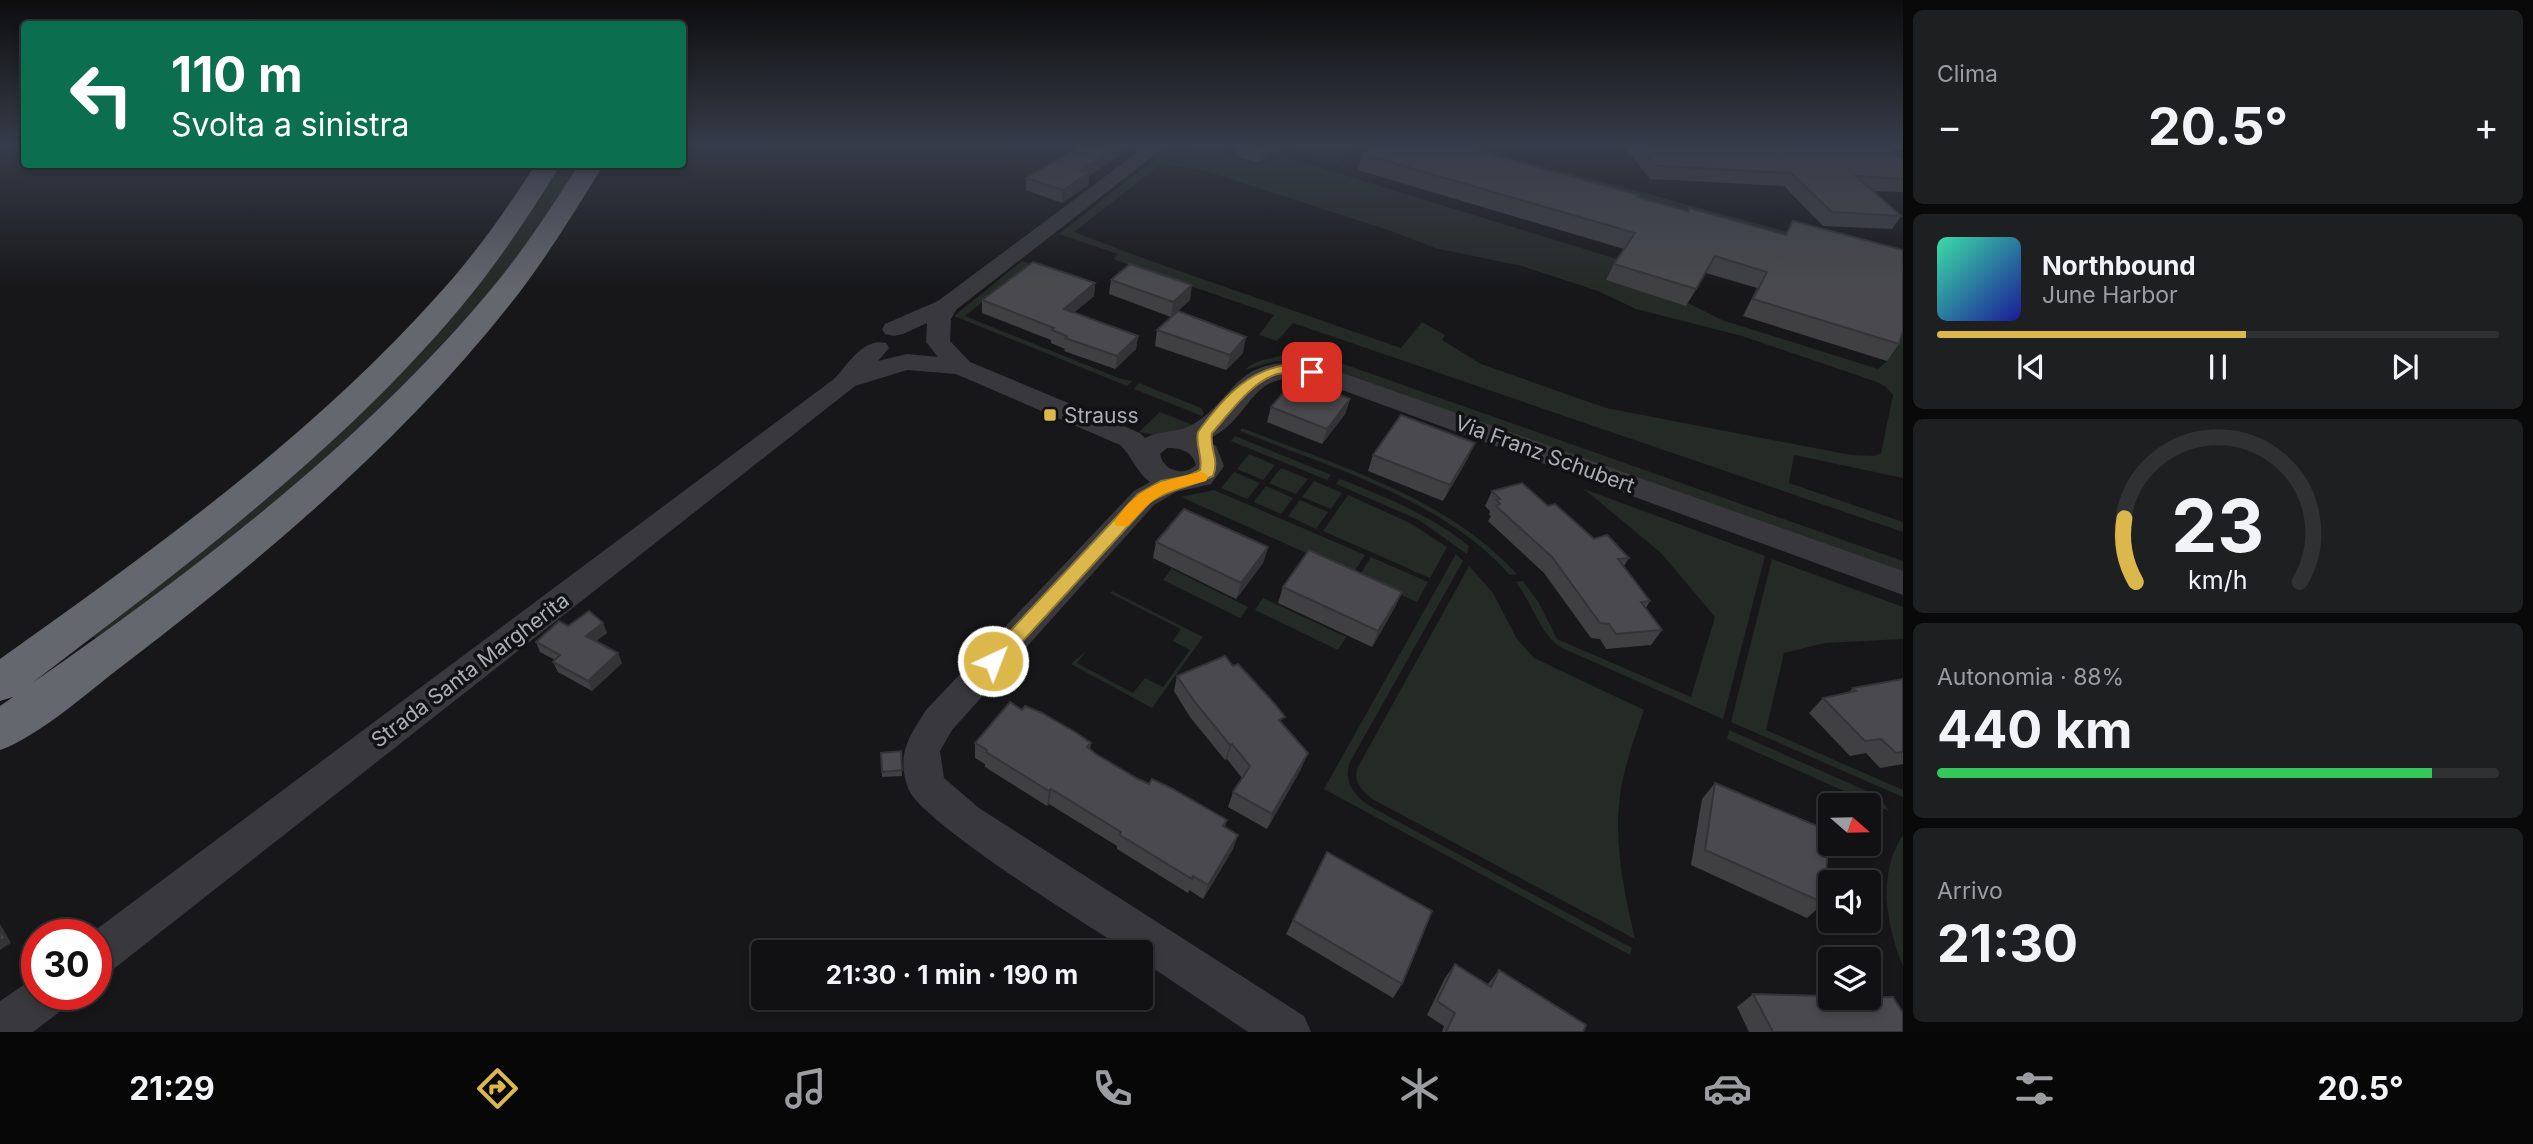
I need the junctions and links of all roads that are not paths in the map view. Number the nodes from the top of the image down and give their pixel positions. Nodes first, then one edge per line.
1 (529, 194) edge
2 (572, 194) edge
3 (1093, 194) edge
4 (946, 306) junction
5 (894, 329) junction
6 (937, 342) junction
7 (877, 348) junction
8 (907, 362) junction
9 (961, 367) junction
10 (844, 384) junction
11 (1166, 453) junction
12 (1903, 583) edge
13 (0, 683) edge
14 (0, 731) edge
15 (112, 944) edge
16 (25, 1010) edge
17 (0, 1029) edge
18 (1288, 1032) edge

1 - 13 highway
2 - 14 highway
3 - 4 street, Strada Santa Margherita
4 - 5 street, Strada Santa Margherita
4 - 6 street
5 - 6 street
5 - 7 street, Strada Santa Margherita
6 - 8 street, Strada Santa Margherita
6 - 9 street
7 - 8 street
7 - 10 street, Strada Santa Margherita
8 - 9 street
8 - 10 street, Strada Santa Margherita
9 - 11 street
10 - 15 street, Strada Santa Margherita
11 - 11 street
11 - 12 street, Via Franz Schubert
11 - 18 street, Via Franz Schubert
16 - 17 street

